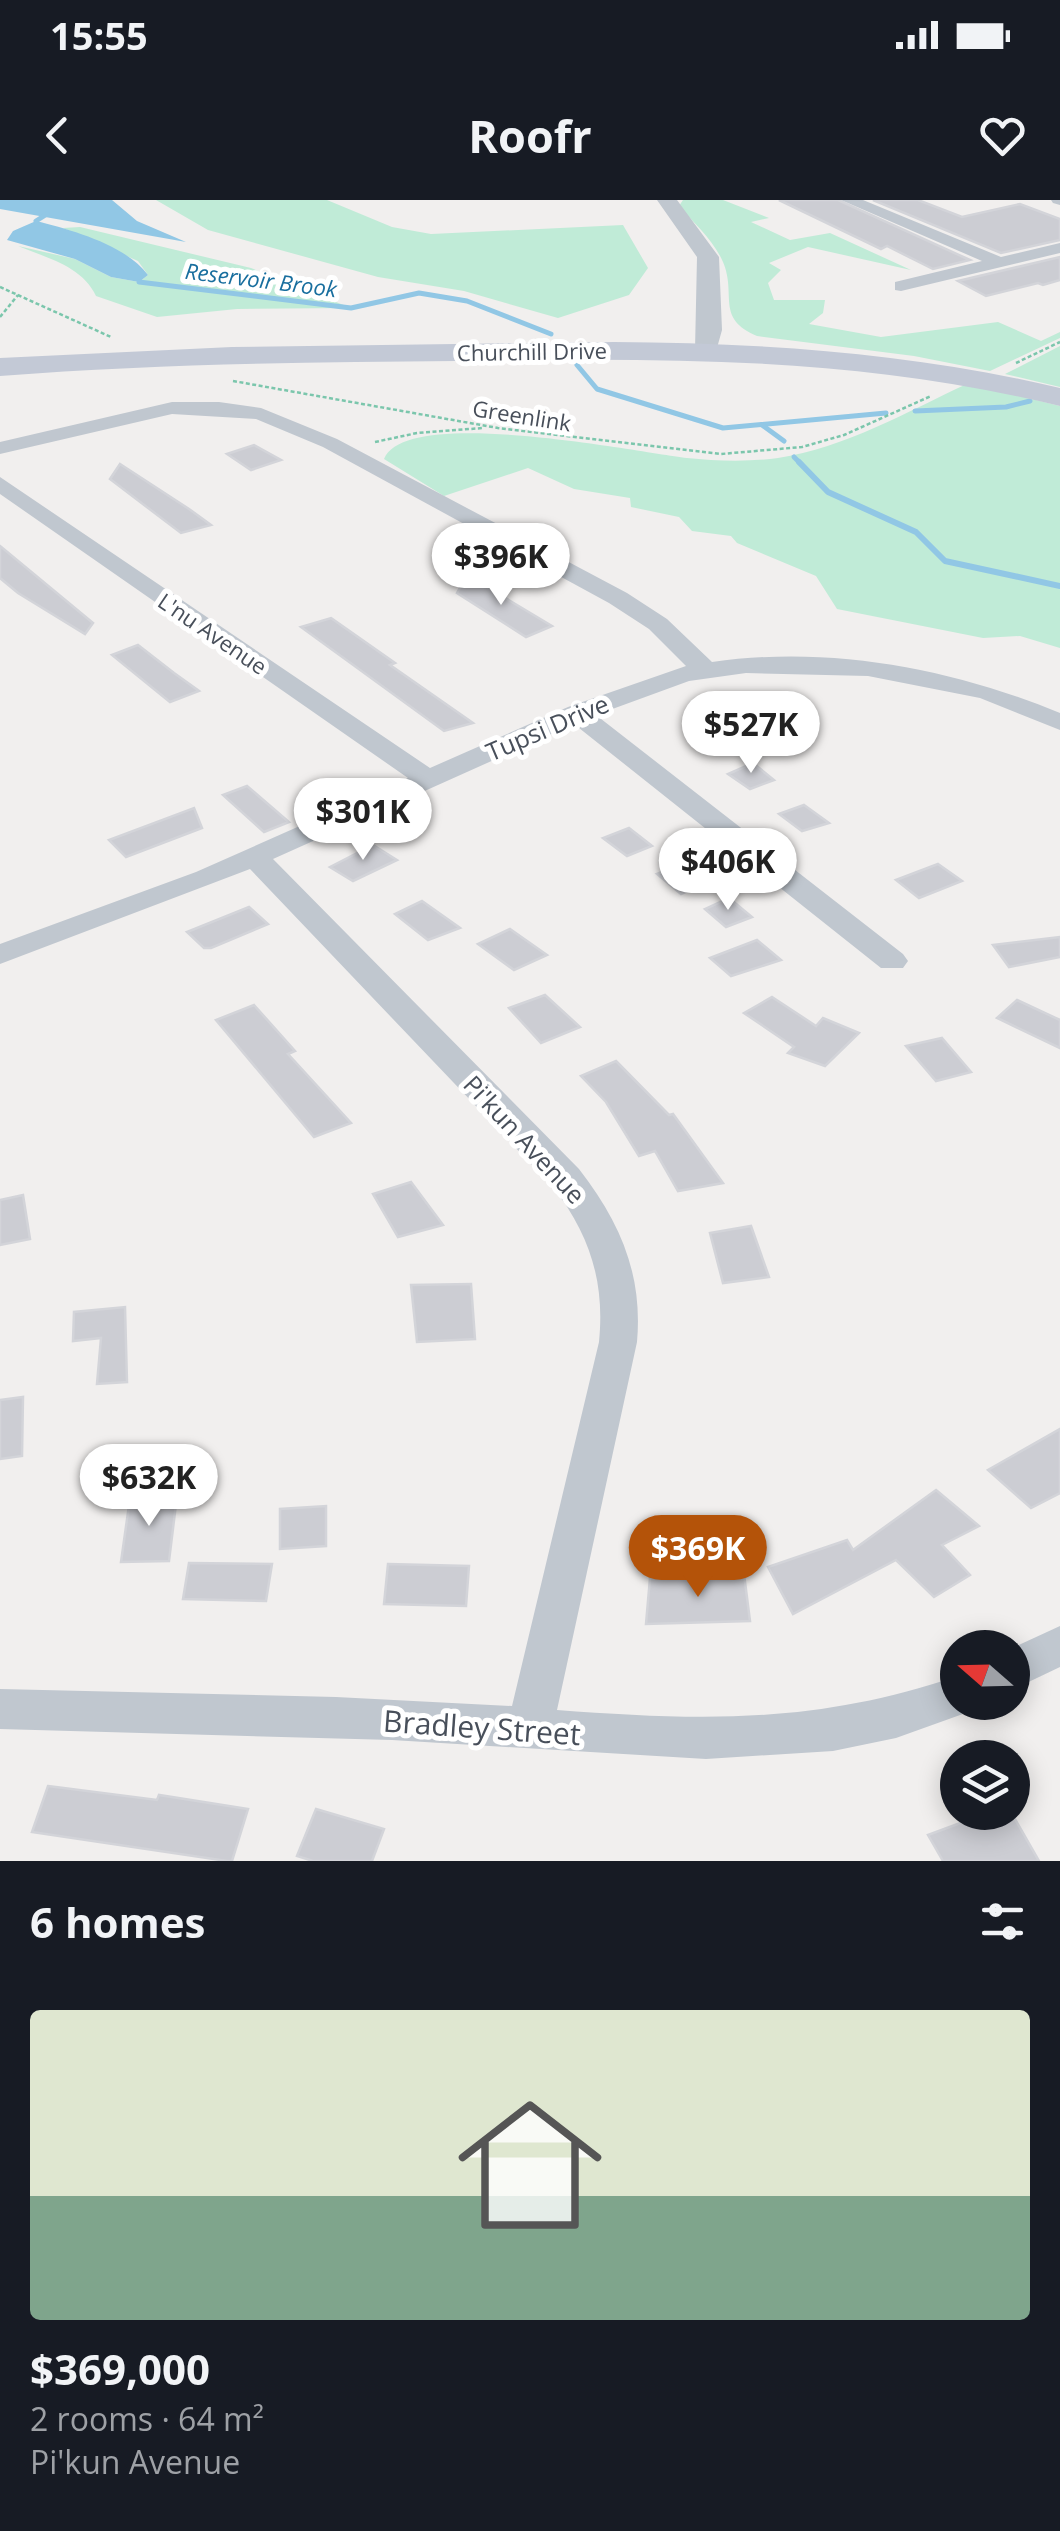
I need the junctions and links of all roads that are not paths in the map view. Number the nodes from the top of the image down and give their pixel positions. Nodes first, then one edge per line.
1 (667, 200) edge
2 (849, 200) edge
3 (1060, 248) edge
4 (1001, 262) junction
5 (901, 286) dead end
6 (707, 350) junction
7 (0, 367) edge
8 (1060, 396) edge
9 (0, 448) edge
10 (0, 484) edge
11 (706, 670) junction
12 (577, 713) junction
13 (1060, 722) edge
14 (427, 779) junction
15 (254, 858) junction
16 (0, 955) edge
17 (892, 961) dead end
18 (1060, 1645) edge
19 (1030, 1661) edge
20 (940, 1702) edge
21 (0, 1709) edge
22 (530, 1728) junction

1 - 6 street
2 - 4 street
3 - 4 street
4 - 5 street
6 - 7 main road, Churchill Drive
6 - 8 main road, Churchill Drive
9 - 11 street
10 - 14 street, L'nu Avenue
11 - 12 street, Tupsi Drive
11 - 13 street, Tupsi Drive
12 - 14 street, Tupsi Drive
12 - 17 street
14 - 15 street, Tupsi Drive
15 - 16 street, Tupsi Drive
15 - 22 street, Pi'kun Avenue
18 - 19 street
20 - 22 street, Bradley Street
21 - 22 street, Bradley Street

